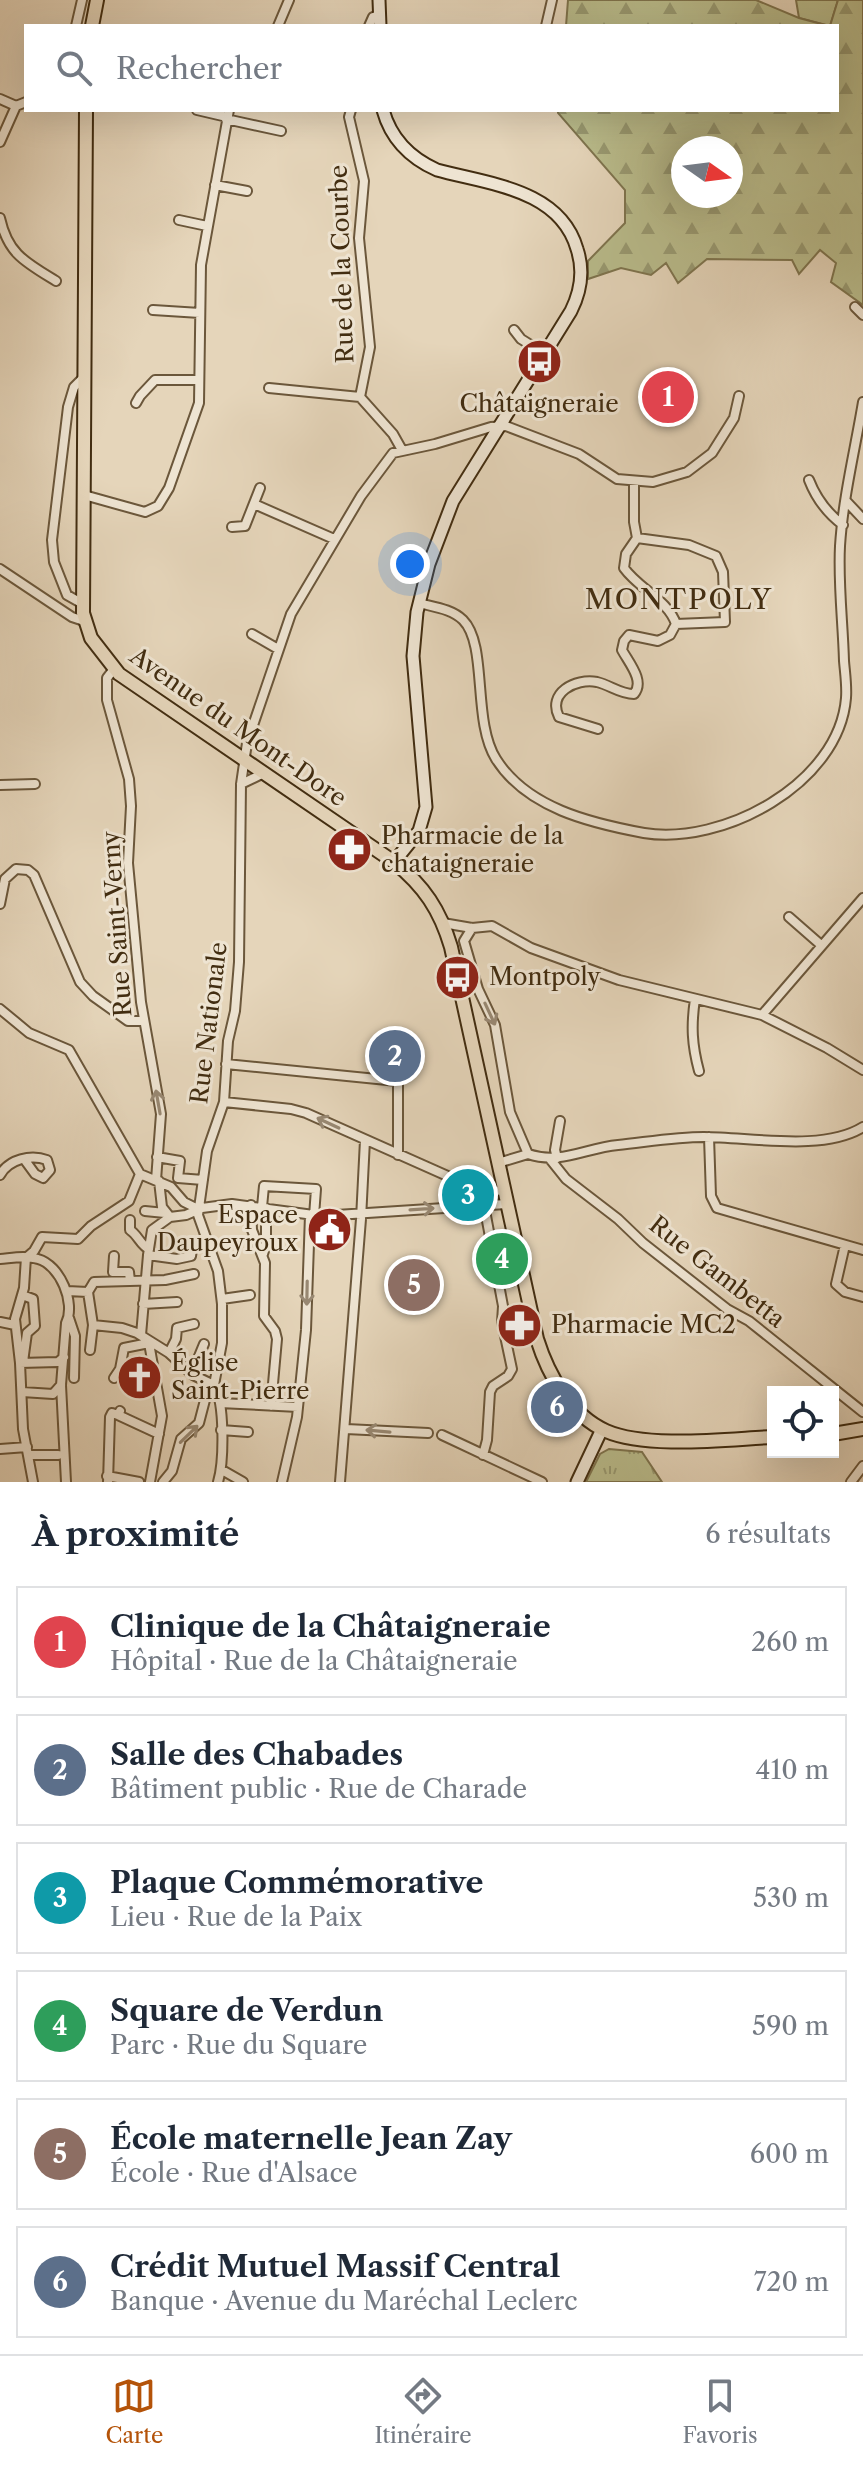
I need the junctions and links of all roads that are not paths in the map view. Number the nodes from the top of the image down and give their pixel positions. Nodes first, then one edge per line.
1 (82, 0) edge
2 (97, 0) edge
3 (289, 0) edge
4 (379, 0) edge
5 (552, 0) edge
6 (380, 21) edge
7 (76, 24) edge
8 (92, 24) edge
9 (279, 24) edge
10 (546, 24) edge
11 (0, 99) edge
12 (24, 103) edge
13 (16, 106) junction
14 (86, 112) edge
15 (207, 112) edge
16 (350, 112) edge
17 (384, 112) edge
18 (227, 116) edge
19 (281, 131) dead end
20 (0, 142) edge
21 (215, 185) junction
22 (247, 191) dead end
23 (0, 218) edge
24 (179, 220) dead end
25 (207, 226) junction
26 (56, 281) dead end
27 (855, 307) dead end
28 (153, 310) dead end
29 (200, 313) junction
30 (863, 315) edge
31 (514, 330) dead end
32 (545, 354) junction
33 (84, 377) junction
34 (199, 380) junction
35 (269, 388) dead end
36 (739, 396) dead end
37 (360, 397) junction
38 (863, 402) edge
39 (136, 403) dead end
40 (500, 425) junction
41 (402, 450) junction
42 (809, 480) dead end
43 (634, 482) junction
44 (260, 488) dead end
45 (84, 495) junction
46 (847, 502) junction
47 (254, 504) junction
48 (863, 519) edge
49 (843, 525) junction
50 (232, 527) dead end
51 (637, 538) junction
52 (334, 539) junction
53 (0, 569) edge
54 (419, 603) junction
55 (83, 604) junction
56 (84, 621) junction
57 (676, 624) junction
58 (252, 634) dead end
59 (278, 649) junction
60 (114, 669) junction
61 (598, 729) dead end
62 (244, 760) junction
63 (264, 773) junction
64 (35, 784) dead end
65 (241, 784) junction
66 (0, 785) edge
67 (394, 862) junction
68 (863, 898) edge
69 (0, 904) edge
70 (789, 917) dead end
71 (443, 923) junction
72 (472, 928) junction
73 (464, 941) junction
74 (821, 945) junction
75 (451, 947) junction
76 (695, 999) junction
77 (0, 1009) edge
78 (762, 1015) junction
79 (143, 1021) junction
80 (408, 1060) dead end
81 (226, 1064) junction
82 (863, 1070) edge
83 (699, 1071) dead end
84 (397, 1081) junction
85 (224, 1102) junction
86 (560, 1121) dead end
87 (863, 1127) edge
88 (709, 1137) junction
89 (365, 1140) junction
90 (528, 1154) junction
91 (398, 1155) junction
92 (157, 1157) junction
93 (24, 1159) dead end
94 (553, 1159) junction
95 (498, 1163) junction
96 (140, 1174) junction
97 (0, 1175) edge
98 (178, 1178) junction
99 (157, 1180) junction
100 (203, 1180) junction
101 (172, 1189) junction
102 (503, 1190) junction
103 (483, 1191) junction
104 (506, 1204) junction
105 (251, 1205) junction
106 (481, 1205) junction
107 (264, 1208) junction
108 (198, 1209) junction
109 (145, 1211) dead end
110 (361, 1214) junction
111 (168, 1215) junction
112 (312, 1215) junction
113 (130, 1220) dead end
114 (845, 1245) junction
115 (192, 1250) dead end
116 (863, 1250) edge
117 (148, 1252) junction
118 (263, 1254) junction
119 (114, 1256) dead end
120 (26, 1257) junction
121 (0, 1259) edge
122 (194, 1274) dead end
123 (145, 1279) junction
124 (130, 1281) junction
125 (67, 1291) junction
126 (88, 1292) junction
127 (22, 1295) junction
128 (250, 1295) dead end
129 (863, 1297) edge
130 (222, 1299) junction
131 (177, 1302) dead end
132 (143, 1304) junction
133 (69, 1318) junction
134 (0, 1322) edge
135 (194, 1324) dead end
136 (15, 1325) junction
137 (93, 1325) junction
138 (141, 1335) junction
139 (149, 1343) junction
140 (204, 1344) dead end
141 (90, 1350) dead end
142 (169, 1353) junction
143 (64, 1357) junction
144 (21, 1363) junction
145 (186, 1369) junction
146 (74, 1378) dead end
147 (114, 1378) dead end
148 (61, 1385) junction
149 (214, 1385) junction
150 (22, 1392) junction
151 (220, 1403) junction
152 (271, 1406) junction
153 (298, 1407) junction
154 (863, 1412) edge
155 (346, 1429) junction
156 (602, 1429) junction
157 (863, 1429) edge
158 (221, 1430) junction
159 (248, 1432) dead end
160 (428, 1433) dead end
161 (839, 1433) edge
162 (159, 1434) junction
163 (442, 1435) dead end
164 (839, 1435) edge
165 (767, 1437) edge
166 (863, 1437) edge
167 (0, 1449) edge
168 (28, 1451) junction
169 (58, 1455) dead end
170 (483, 1455) junction
171 (863, 1466) edge
172 (222, 1470) junction
173 (107, 1479) edge
174 (33, 1482) edge
175 (66, 1482) edge
176 (139, 1482) edge
177 (150, 1482) edge
178 (163, 1482) edge
179 (218, 1482) edge
180 (243, 1482) edge
181 (282, 1482) edge
182 (340, 1482) edge
183 (542, 1482) edge
184 (577, 1482) edge
185 (851, 1482) edge

1 - 7 street
2 - 8 main road
3 - 9 street
4 - 6 street
5 - 10 street
11 - 13 street
12 - 13 street
13 - 20 street
14 - 33 main road, Avenue du Mont-Dore
15 - 18 street
16 - 37 street, Rue de la Courbe
17 - 32 street
18 - 19 street
18 - 21 street
21 - 22 street
21 - 25 street
23 - 26 street
24 - 25 street
25 - 29 street
27 - 30 street
28 - 29 street
29 - 34 street
31 - 32 street
32 - 40 street
33 - 45 main road, Avenue du Mont-Dore
33 - 55 street
34 - 39 street
34 - 45 street
35 - 37 street
36 - 43 street
37 - 41 street, Rue de la Courbe
38 - 46 street
40 - 41 street
40 - 43 street
40 - 54 street
41 - 52 street, Rue Nationale
42 - 49 street
43 - 51 street
44 - 47 street
45 - 55 main road, Avenue du Mont-Dore
46 - 48 street
46 - 49 street
47 - 50 street
47 - 52 street
49 - 54 street
51 - 57 street
51 - 57 street
52 - 59 street, Rue Nationale
53 - 56 street
54 - 67 street
55 - 56 main road, Avenue du Mont-Dore
56 - 60 main road, Avenue du Mont-Dore
57 - 61 street
58 - 59 street
59 - 62 street, Rue Nationale
60 - 62 main road, Avenue du Mont-Dore
60 - 79 street, Rue Saint-Verny
62 - 63 main road, Avenue du Mont-Dore
62 - 65 street, Rue Nationale
63 - 65 street
63 - 67 main road, Avenue du Mont-Dore
64 - 66 street
65 - 81 street, Rue Nationale
67 - 71 main road, Avenue du Mont-Dore
68 - 74 street
69 - 79 street
70 - 74 street
71 - 72 street
71 - 75 main road, Avenue du Mont-Dore
72 - 73 street
72 - 76 street
73 - 75 street
73 -> 90 street
74 - 78 street
75 - 95 main road, Avenue du Mont-Dore
76 - 78 street
76 - 83 street
77 - 96 street
78 - 82 street
92 -> 79 street, Rue Saint-Verny
80 - 84 street
81 - 84 street
81 - 85 street, Rue Nationale
84 - 91 street
89 -> 85 street
85 - 100 street, Rue Nationale
86 - 94 street
87 - 88 street
88 - 94 street
88 - 114 street
89 - 91 street
89 - 110 street
90 - 94 street
90 - 95 street
91 - 103 street
92 - 98 street
92 - 99 street, Rue Saint-Verny
93 - 97 street
94 - 154 street, Rue Gambetta
95 - 102 main road, Avenue du Mont-Dore
96 - 99 street
96 - 120 street
98 - 100 street
98 - 101 street
99 - 101 street
99 - 111 street, Rue Saint-Verny
100 - 108 street, Rue Nationale
101 - 108 street
102 - 103 street
102 - 104 main road, Avenue du Mont-Dore
103 - 106 street
104 - 106 street
104 - 156 main road, Avenue du Mont-Dore
105 - 107 street
105 - 108 street
105 - 118 street
110 -> 106 street
106 - 170 street
107 - 112 street
107 - 112 street
107 - 118 street
108 - 111 street
108 - 130 street, Rue Nationale
109 - 111 street
110 - 112 street
110 - 155 street
111 - 117 street
112 -> 153 street
113 - 117 street
114 - 116 street
114 - 129 street
115 - 117 street
117 - 123 street
118 - 152 street
119 - 124 street
120 - 121 street
120 - 125 street
120 - 127 street
122 - 123 street
123 - 124 street
123 - 132 street
124 - 126 street
125 - 126 street
125 - 133 street
126 - 137 street
127 - 136 street
127 - 144 street
128 - 130 street
130 - 149 street, Rue Nationale
131 - 132 street
132 - 138 street
133 - 143 street
133 - 146 street
134 - 136 street
135 - 142 street
136 - 144 street
137 - 138 street
137 - 141 street
138 - 139 street
139 - 142 street
139 - 147 street
139 - 162 street
140 - 145 street
142 - 145 street
143 - 144 street
143 - 148 street
144 - 150 street
145 - 149 street
148 - 150 street
148 - 175 street
149 - 151 street
178 -> 149 street, Rue Nationale
150 - 168 street
151 - 152 street
151 - 158 street
152 - 153 street
153 - 181 street
160 -> 155 street
155 - 182 street
156 - 165 main road
156 - 184 street
157 - 161 main road
158 - 159 street
158 - 172 street
162 - 173 street
162 - 177 street
163 - 170 street
164 - 166 main road
167 - 168 street
168 - 169 street
168 - 174 street
170 - 183 street
171 - 185 street
172 - 179 street
172 - 180 street
173 - 176 street

